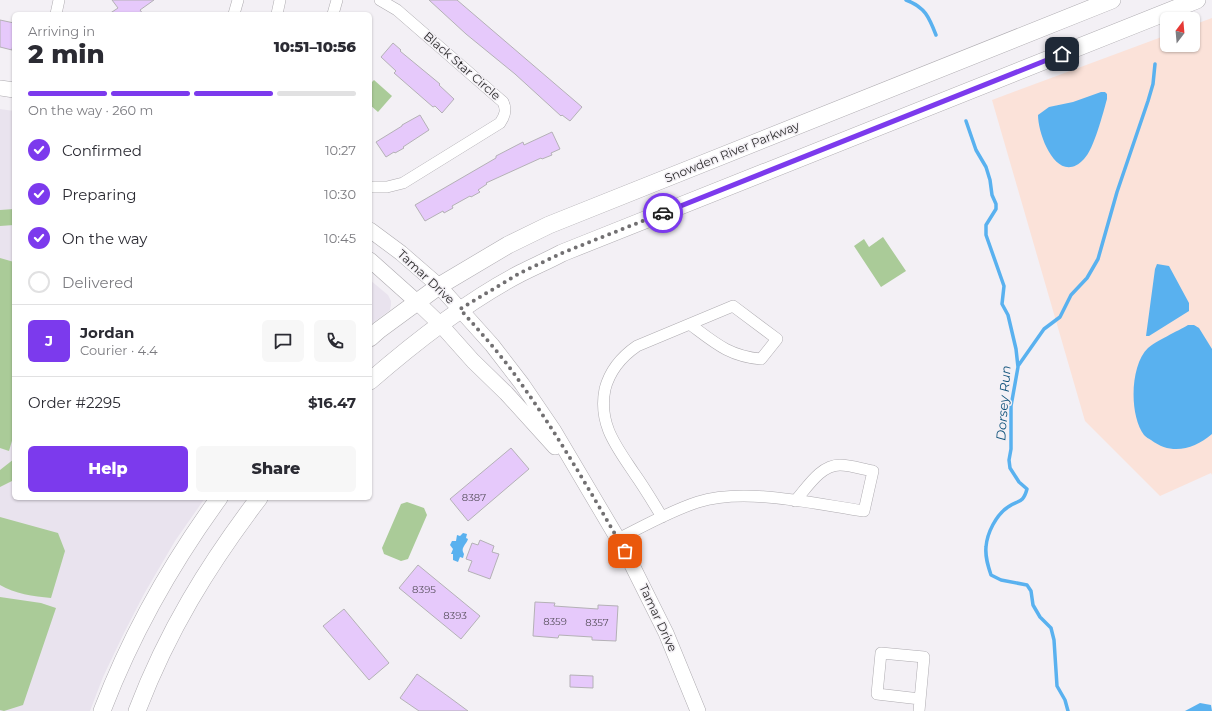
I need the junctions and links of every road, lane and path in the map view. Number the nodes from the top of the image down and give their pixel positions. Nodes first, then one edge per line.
1 (59, 0) edge
2 (238, 0) edge
3 (280, 0) edge
4 (337, 0) edge
5 (380, 0) edge
6 (1112, 0) edge
7 (1197, 0) edge
8 (56, 12) edge
9 (235, 12) edge
10 (277, 12) edge
11 (334, 12) edge
12 (0, 88) edge
13 (12, 90) edge
14 (372, 187) edge
15 (372, 231) edge
16 (372, 262) edge
17 (439, 286) junction
18 (417, 302) junction
19 (460, 309) junction
20 (440, 324) junction
21 (690, 325) junction
22 (372, 336) edge
23 (372, 379) edge
24 (587, 487) junction
25 (218, 500) edge
26 (258, 500) edge
27 (795, 501) junction
28 (662, 517) junction
29 (618, 539) junction
30 (920, 698) junction
31 (102, 711) edge
32 (137, 711) edge
33 (698, 711) edge
34 (919, 711) edge

1 - 8 street
2 - 9 street
3 - 10 street
4 - 11 street
5 - 14 street, Black Star Circle
6 - 17 main road, Snowden River Parkway
7 - 19 main road
12 - 13 street
15 - 17 street, Tamar Drive
16 - 18 street, Tamar Drive
17 - 18 main road, Snowden River Parkway
17 - 19 street, Tamar Drive
18 - 20 street, Tamar Drive
18 - 22 main road, Snowden River Parkway
19 - 20 main road
19 - 24 street, Tamar Drive
20 - 23 main road
20 - 24 street, Tamar Drive
21 - 21 street
21 - 28 street
24 - 29 street, Tamar Drive
25 - 31 main road
26 - 32 main road
27 - 27 street
27 - 28 street
28 - 29 street
29 - 33 street, Tamar Drive
30 - 30 street
30 - 34 street

